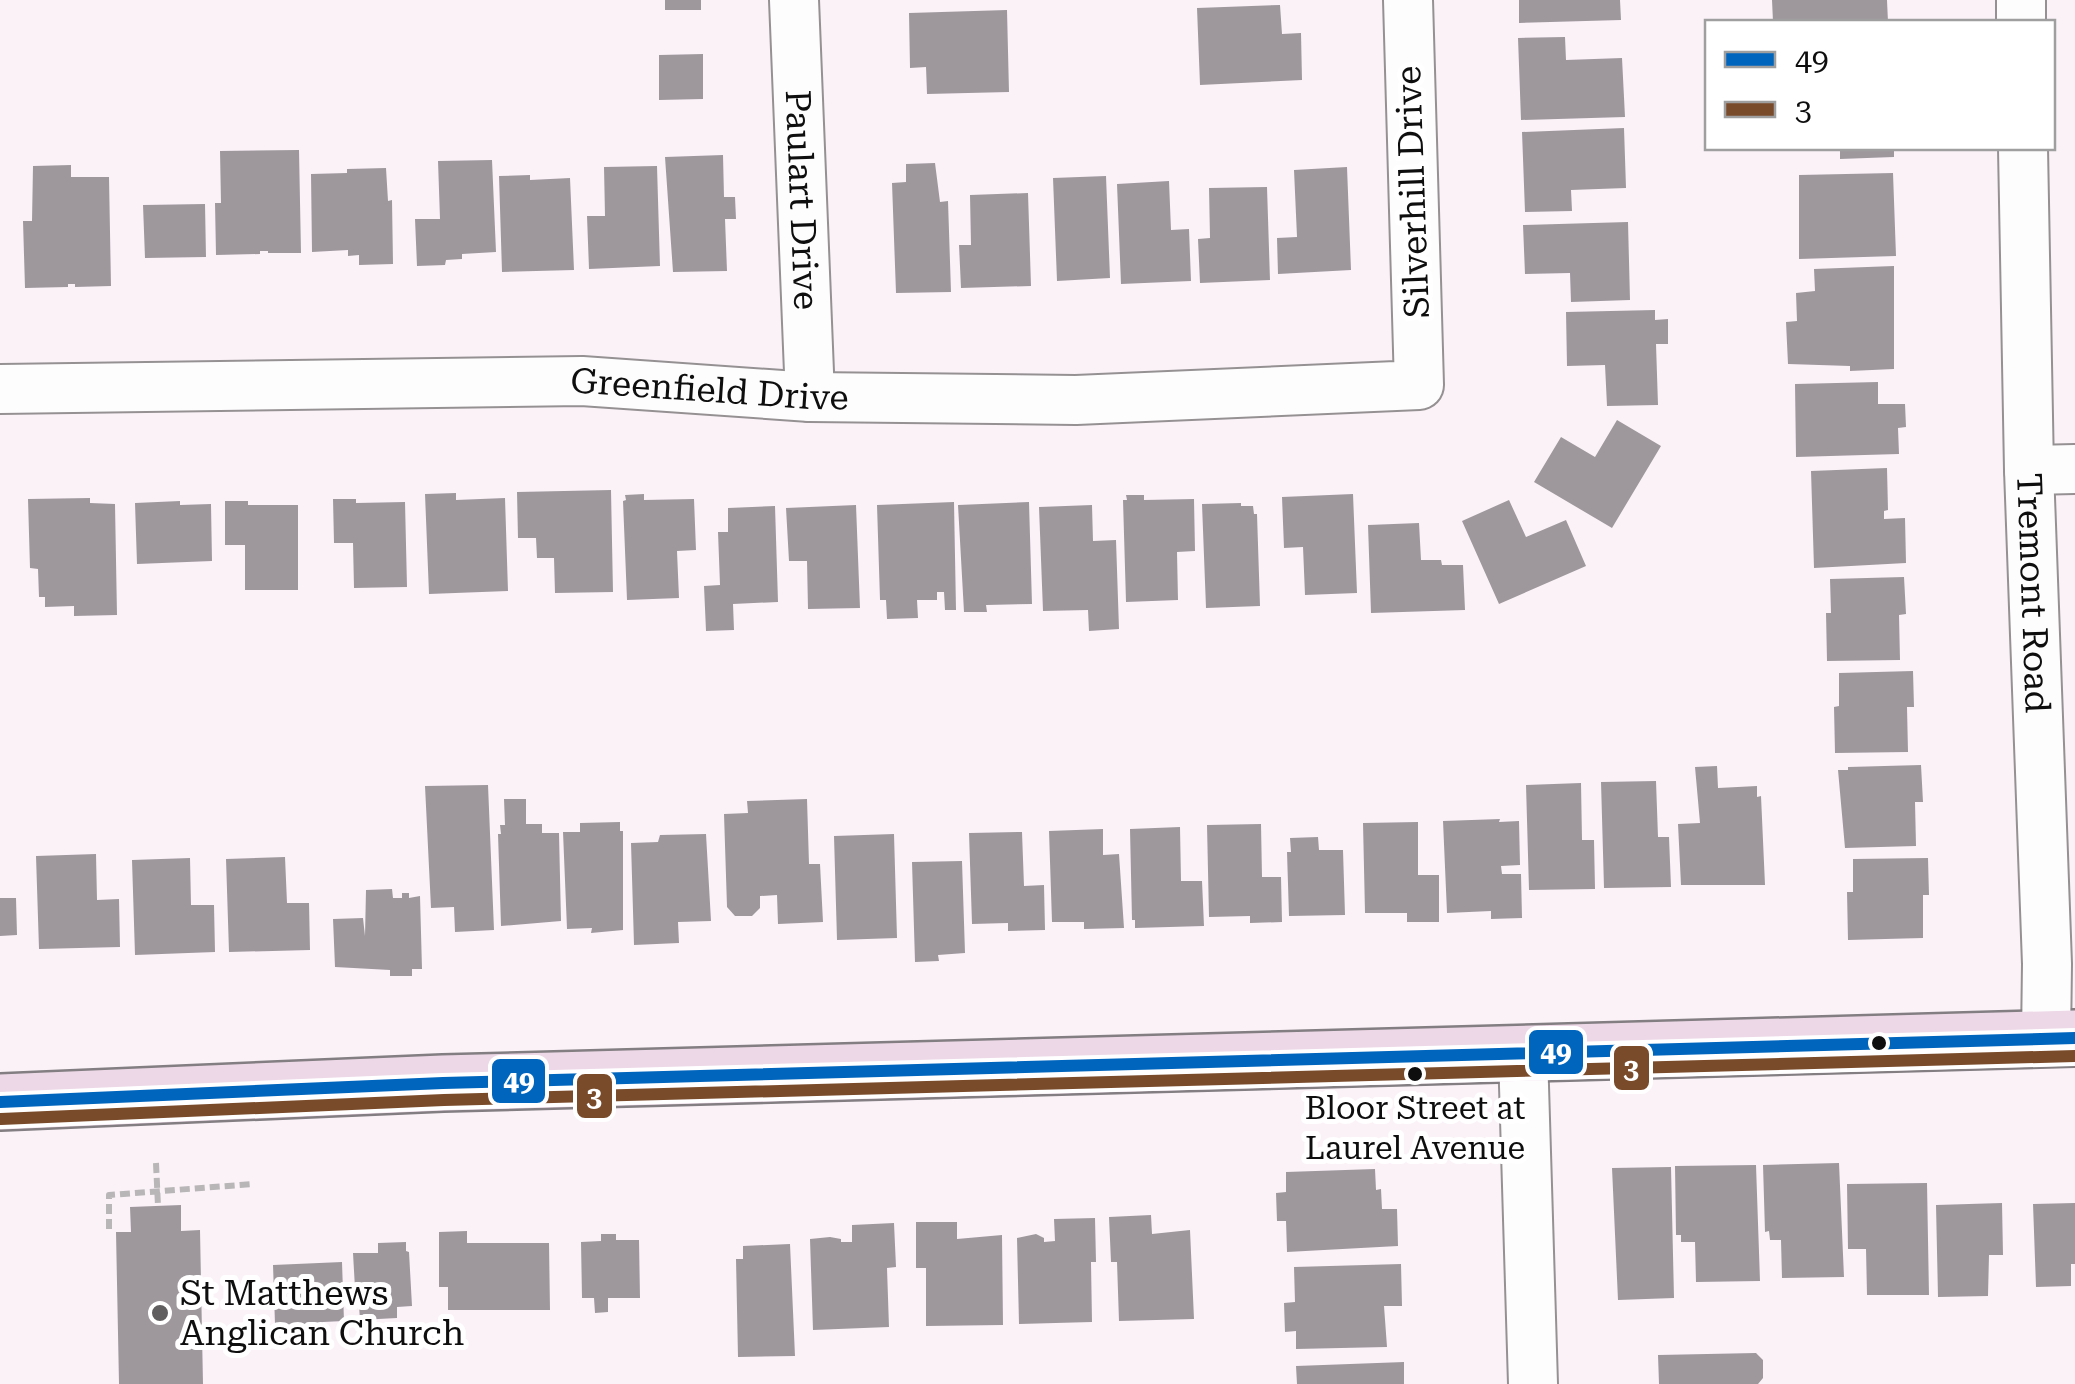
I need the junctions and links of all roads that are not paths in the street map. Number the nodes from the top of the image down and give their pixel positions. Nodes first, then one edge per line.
1 (794, 0) edge
2 (1408, 0) edge
3 (2023, 150) edge
4 (1419, 384) joint
5 (0, 388) edge
6 (810, 397) junction
7 (2052, 469) edge
8 (2060, 1038) edge
9 (1524, 1053) junction
10 (0, 1102) edge
11 (1533, 1384) edge

1 - 6 street, Paulart Drive
2 - 4 street, Silverhill Drive
3 - 7 street, Tremont Road
4 - 6 street, Greenfield Drive
5 - 6 street, Greenfield Drive
7 - 8 street, Tremont Road
8 - 9 main road
9 - 10 main road
9 - 11 street

